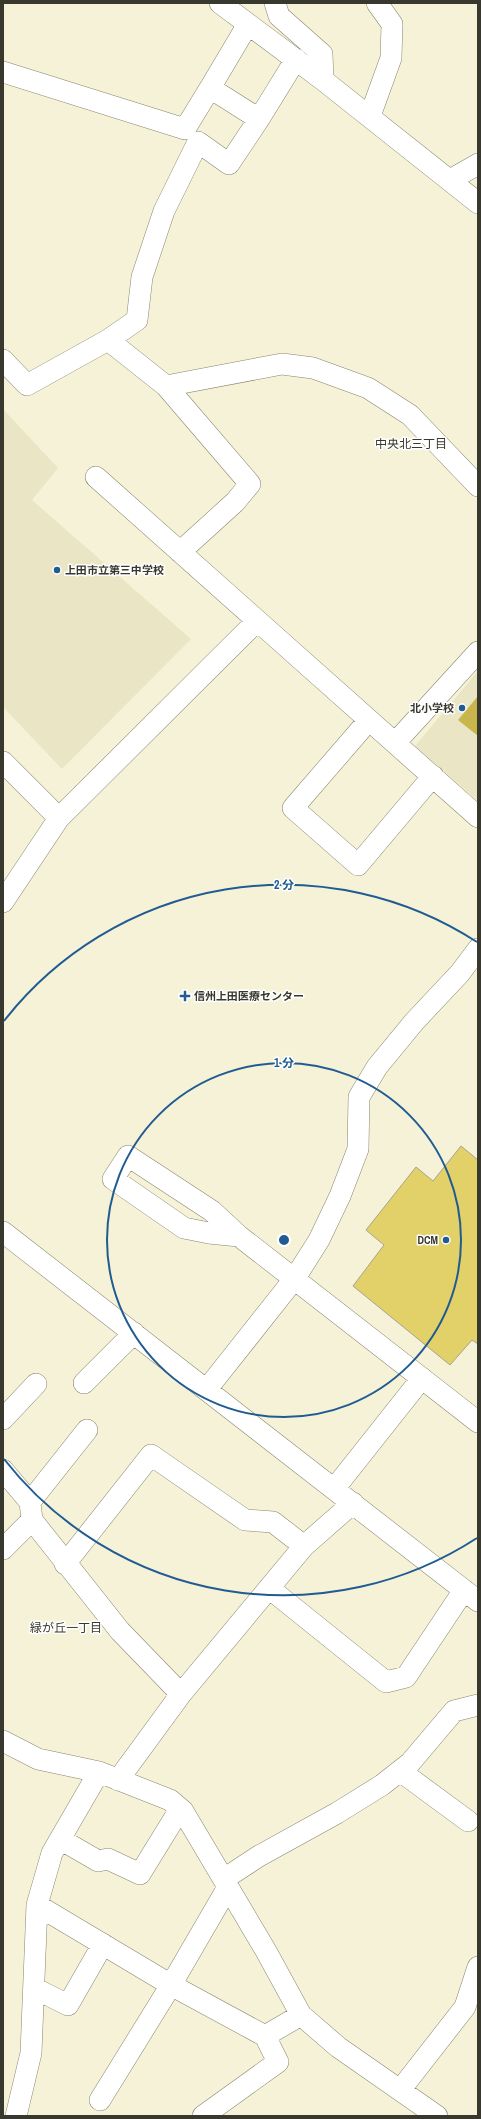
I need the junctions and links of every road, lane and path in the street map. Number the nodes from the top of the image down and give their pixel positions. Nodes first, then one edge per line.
1 (220, 3) edge
2 (275, 3) edge
3 (377, 3) edge
4 (248, 24) junction
5 (296, 59) junction
6 (3, 72) edge
7 (323, 80) junction
8 (210, 88) junction
9 (370, 116) junction
10 (258, 120) junction
11 (478, 164) edge
12 (450, 180) junction
13 (478, 203) edge
14 (108, 340) junction
15 (3, 360) edge
16 (166, 386) junction
17 (96, 477) dead end
18 (478, 486) edge
19 (180, 552) junction
20 (257, 621) junction
21 (478, 652) edge
22 (370, 720) junction
23 (395, 743) junction
24 (3, 762) edge
25 (433, 776) junction
26 (478, 817) edge
27 (59, 818) junction
28 (3, 902) edge
29 (478, 949) edge
30 (3, 1232) edge
31 (239, 1236) junction
32 (295, 1278) junction
33 (134, 1332) junction
34 (422, 1378) junction
35 (84, 1383) dead end
36 (36, 1384) dead end
37 (206, 1389) junction
38 (3, 1419) edge
39 (478, 1422) edge
40 (87, 1430) dead end
41 (3, 1470) edge
42 (334, 1489) junction
43 (353, 1503) junction
44 (31, 1511) junction
45 (304, 1546) junction
46 (3, 1549) edge
47 (65, 1564) junction
48 (269, 1588) junction
49 (471, 1595) edge
50 (181, 1694) junction
51 (478, 1705) edge
52 (3, 1741) edge
53 (400, 1771) junction
54 (99, 1772) junction
55 (118, 1780) junction
56 (180, 1809) junction
57 (468, 1821) dead end
58 (60, 1839) junction
59 (226, 1883) junction
60 (36, 1906) junction
61 (103, 1944) junction
62 (478, 1967) edge
63 (172, 1985) junction
64 (34, 1988) junction
65 (301, 2015) junction
66 (265, 2036) junction
67 (401, 2089) junction
68 (100, 2100) dead end
69 (16, 2116) edge
70 (203, 2116) edge
71 (437, 2116) edge

1 - 4 street
2 - 7 street
3 - 9 street
4 - 5 street
4 - 8 street
5 - 7 street
5 - 10 street
6 - 8 street
7 - 9 street
8 - 10 street
9 - 12 street
10 - 14 street
11 - 12 street
12 - 13 street
14 - 15 street
14 - 16 street
16 - 18 street
16 - 19 street
17 - 19 street
19 - 20 street
20 - 22 street
20 - 27 street
21 - 23 street
22 - 23 street
22 - 25 street
23 - 25 street
24 - 27 street
25 - 26 street
27 - 28 street
29 - 32 street
30 - 33 street
31 - 31 street
31 - 32 street
32 - 34 street
32 - 37 street
33 - 35 street
33 - 37 street
34 - 39 street
34 - 42 street
36 - 38 street
37 - 42 street
40 - 44 street
41 - 44 street
42 - 43 street
43 - 45 street
43 - 49 street
44 - 46 street
44 - 47 street
45 - 47 street
45 - 48 street
47 - 50 street
48 - 49 street
48 - 50 street
50 - 55 street
51 - 53 street
52 - 54 street
53 - 57 street
53 - 59 street
54 - 55 street
54 - 58 street
55 - 56 street
56 - 58 street
56 - 59 street
58 - 60 street
59 - 63 street
59 - 65 street
60 - 61 street
60 - 64 street
61 - 63 street
61 - 64 street
62 - 67 street
63 - 66 street
63 - 68 street
64 - 69 street
65 - 66 street
65 - 67 street
66 - 70 street
67 - 71 street

